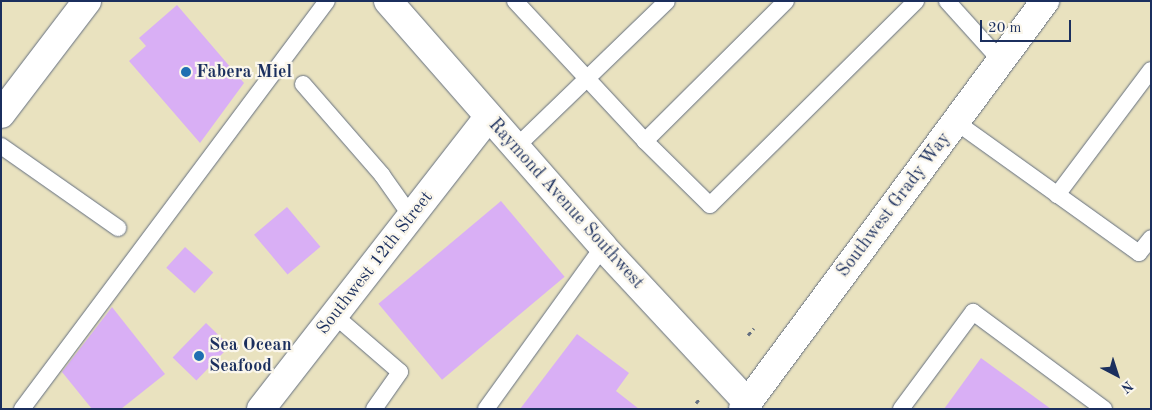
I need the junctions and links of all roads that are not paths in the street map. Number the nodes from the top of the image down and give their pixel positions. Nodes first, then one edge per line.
1 (87, 1) edge
2 (327, 1) edge
3 (514, 1) edge
4 (667, 1) edge
5 (786, 1) edge
6 (916, 1) edge
7 (947, 1) edge
8 (1045, 1) edge
9 (389, 2) edge
10 (1002, 61) junction
11 (1151, 70) edge
12 (588, 79) junction
13 (303, 84) dead end
14 (1, 114) edge
15 (488, 117) junction
16 (956, 122) junction
17 (644, 141) junction
18 (1, 146) edge
19 (515, 148) junction
20 (1057, 195) junction
21 (411, 216) junction
22 (118, 228) dead end
23 (1151, 238) edge
24 (603, 247) junction
25 (334, 315) junction
26 (745, 406) edge
27 (22, 409) edge
28 (261, 409) edge
29 (374, 409) edge
30 (486, 409) edge
31 (900, 409) edge
32 (1104, 409) edge

1 - 14 street
2 - 27 lane
3 - 12 lane
4 - 12 lane
5 - 17 lane
6 - 17 lane
7 - 10 lane
8 - 10 street, Southwest Grady Way
9 - 15 street, Raymond Avenue Southwest
10 - 16 street, Southwest Grady Way
11 - 20 lane
12 - 17 lane
12 - 19 lane
13 - 21 lane
15 - 19 street, Raymond Avenue Southwest
15 - 21 street, Southwest 12th Street
16 - 20 lane
16 - 26 street, Southwest Grady Way
18 - 22 lane
19 - 24 street, Raymond Avenue Southwest
20 - 23 lane
21 - 25 street, Southwest 12th Street
24 - 26 street, Raymond Avenue Southwest
24 - 30 lane
25 - 28 street, Southwest 12th Street
25 - 29 lane
31 - 32 lane

